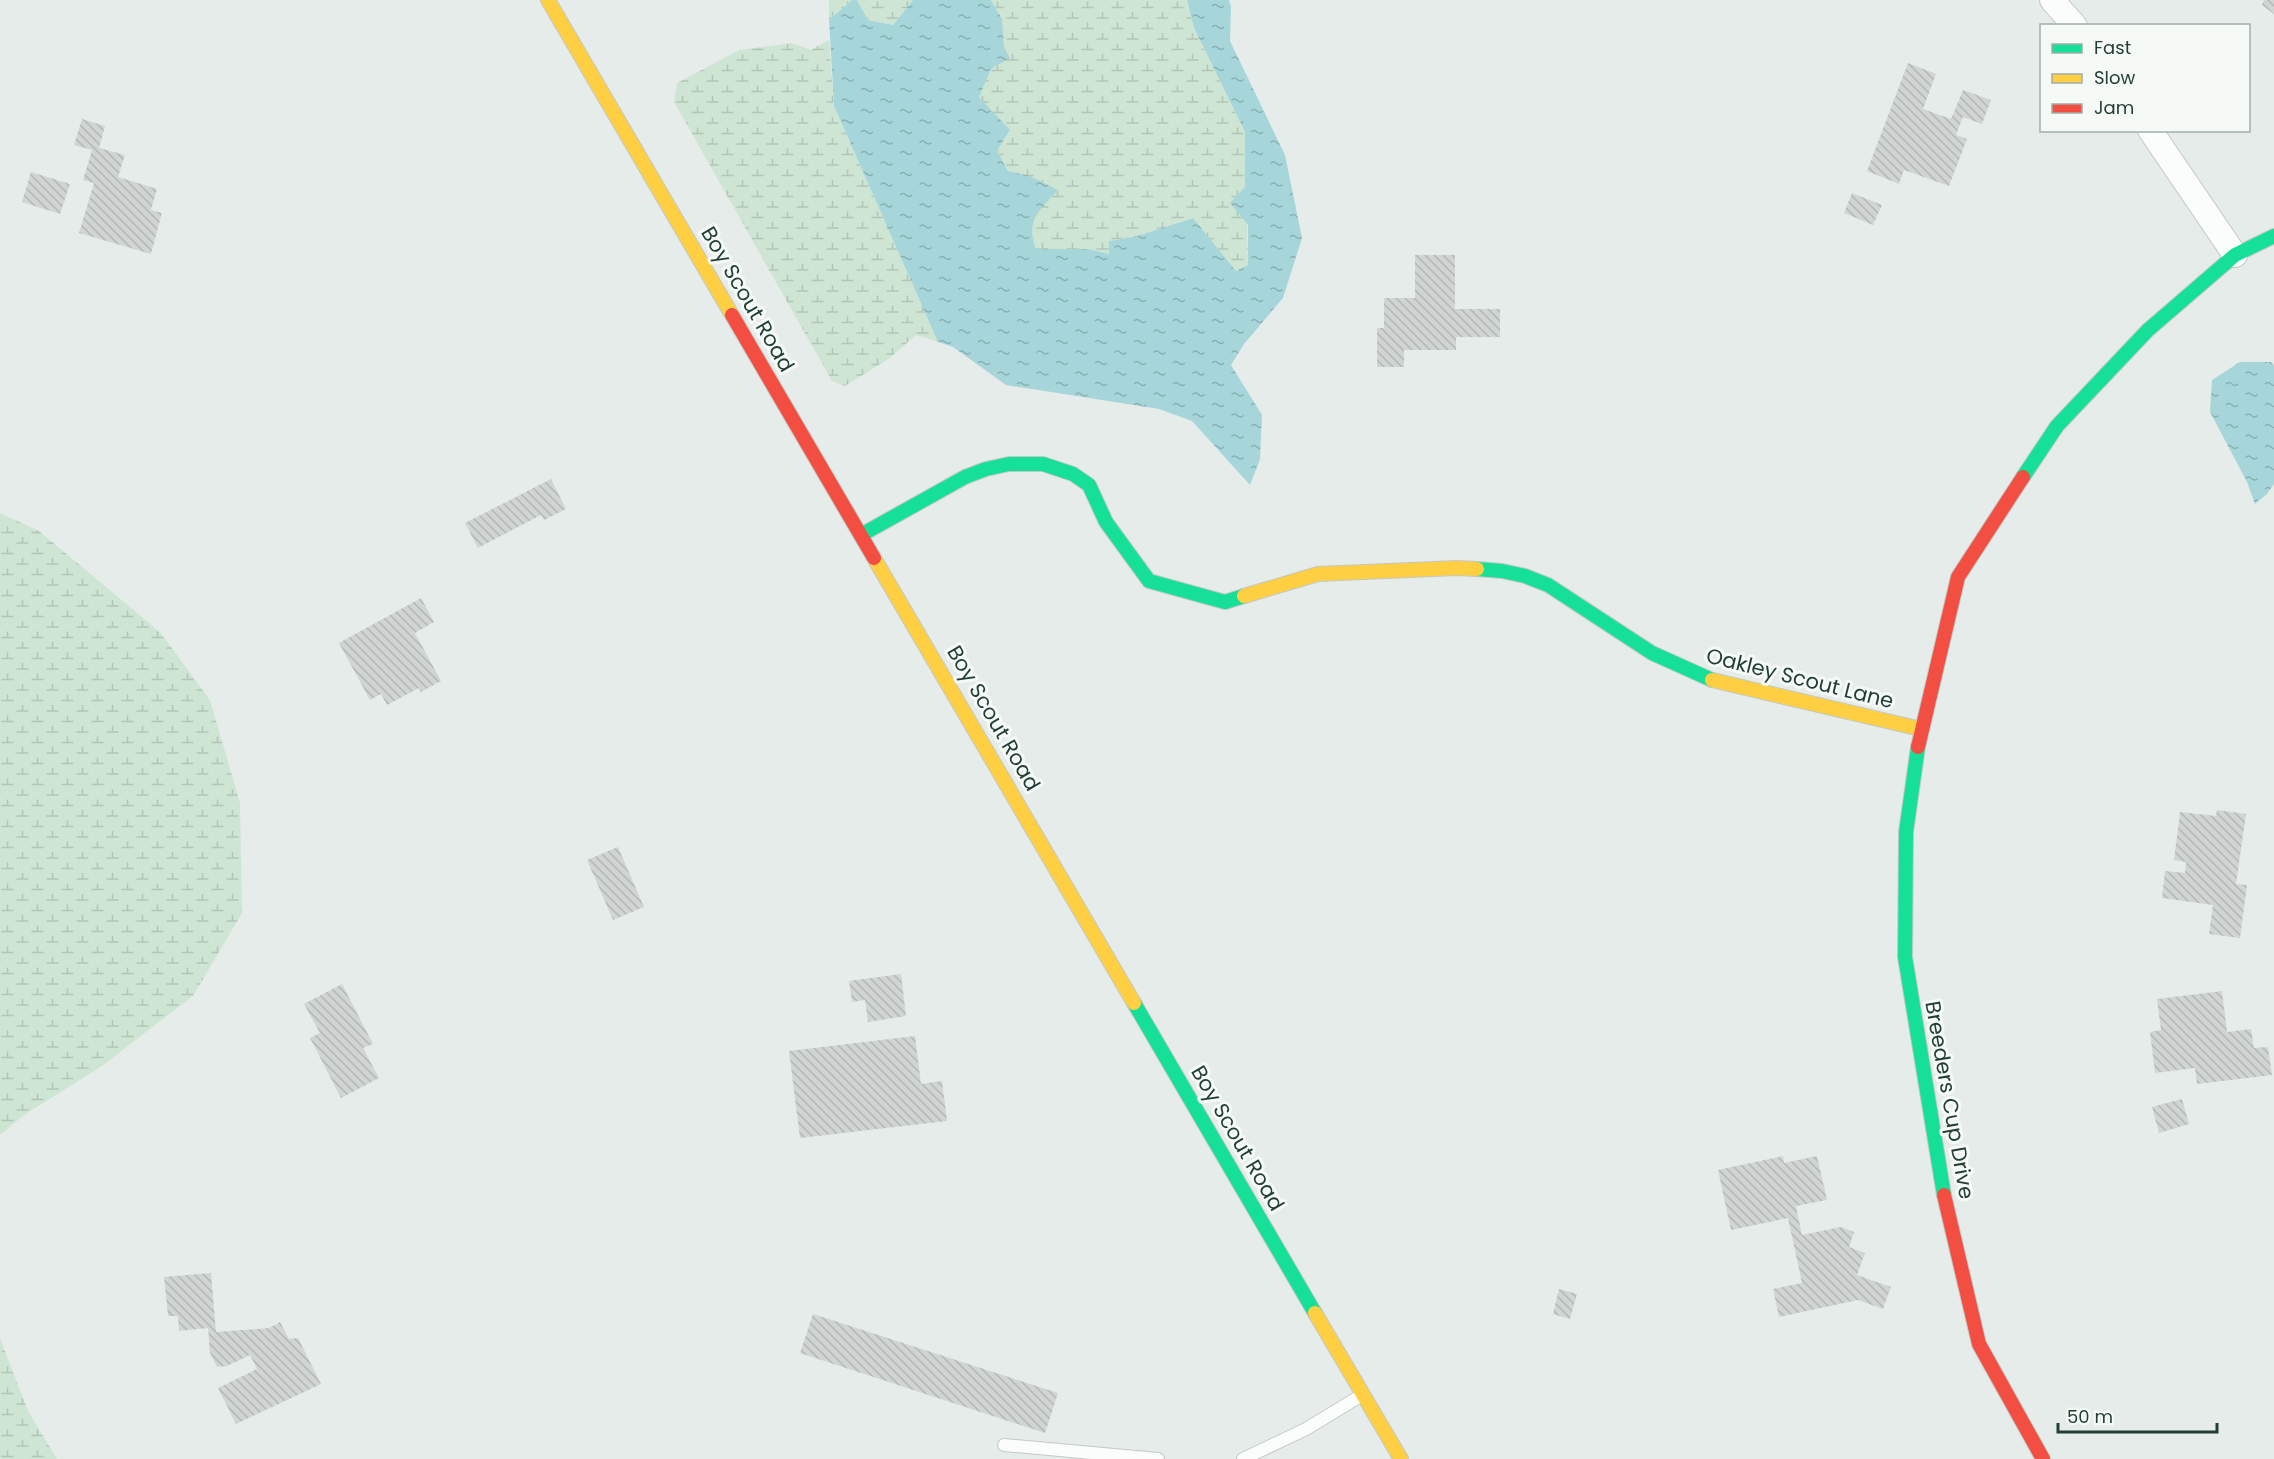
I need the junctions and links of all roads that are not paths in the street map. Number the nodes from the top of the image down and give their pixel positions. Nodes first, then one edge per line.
1 (548, 0) edge
2 (2052, 0) edge
3 (2073, 24) edge
4 (2151, 132) edge
5 (2274, 236) edge
6 (2235, 255) junction
7 (861, 535) junction
8 (1921, 729) junction
9 (1364, 1395) junction
10 (1004, 1445) dead end
11 (1158, 1459) edge
12 (1243, 1459) edge
13 (1401, 1459) edge
14 (2043, 1459) edge

1 - 7 street, Boy Scout Road
2 - 3 street
4 - 6 street
5 - 6 street
6 - 8 street
7 - 8 street, Oakley Scout Lane
7 - 9 street, Boy Scout Road
8 - 14 street, Breeders Cup Drive
9 - 12 lane
9 - 13 street, Boy Scout Road
10 - 11 lane

